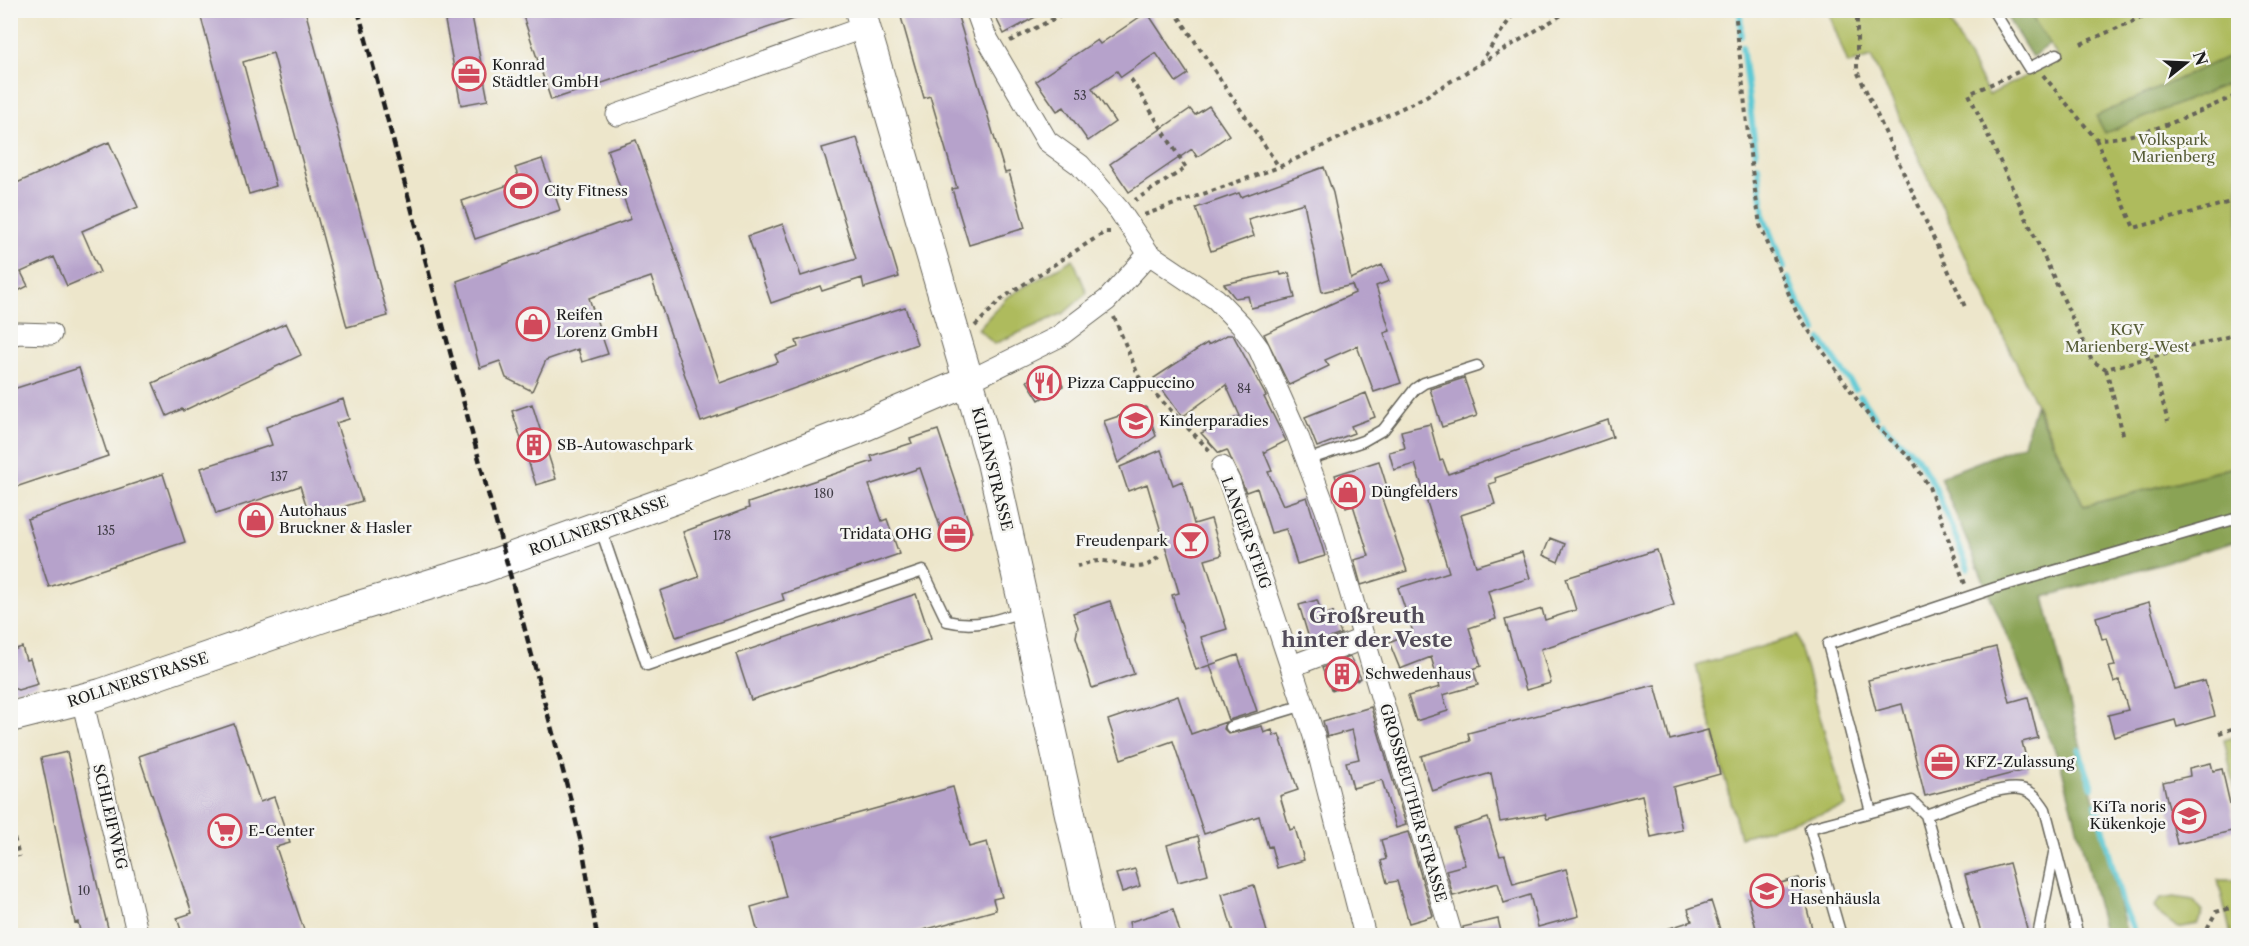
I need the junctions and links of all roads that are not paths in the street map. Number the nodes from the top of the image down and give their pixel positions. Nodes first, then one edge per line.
1 (976, 10) edge
2 (1993, 10) edge
3 (862, 19) edge
4 (2058, 54) dead end
5 (617, 115) dead end
6 (1149, 254) junction
7 (51, 334) dead end
8 (10, 336) edge
9 (1477, 366) dead end
10 (969, 381) junction
11 (1307, 460) junction
12 (1222, 468) road end
13 (2238, 518) edge
14 (600, 526) junction
15 (1024, 611) junction
16 (1365, 638) junction
17 (1292, 666) junction
18 (82, 699) junction
19 (1304, 705) junction
20 (10, 717) edge
21 (1231, 727) dead end
22 (1871, 812) junction
23 (1926, 815) junction
24 (2055, 850) junction
25 (138, 936) edge
26 (1097, 936) edge
27 (1365, 936) edge
28 (1452, 936) edge
29 (1841, 936) edge
30 (1960, 936) edge
31 (2038, 936) edge
32 (2078, 936) edge

1 - 6 street, GROSSREUTHER STRASSE
2 - 4 lane
3 - 5 street
3 - 10 street, KILIANSTRASSE
6 - 10 street, ROLLNERSTRASSE
6 - 11 street, GROSSREUTHER STRASSE
7 - 8 street
9 - 11 lane
10 - 14 street, ROLLNERSTRASSE
10 - 15 street, KILIANSTRASSE
11 - 16 street, GROSSREUTHER STRASSE
12 - 17 street, LANGER STEIG
13 - 22 lane
14 - 15 lane
14 - 18 street, ROLLNERSTRASSE
15 - 26 street, KILIANSTRASSE
16 - 17 street
16 - 28 street, GROSSREUTHER STRASSE
17 - 19 street, LANGER STEIG
18 - 20 street, ROLLNERSTRASSE
18 - 25 street, SCHLEIFWEG
19 - 21 lane
19 - 27 street, LANGER STEIG
22 - 23 lane
22 - 29 lane
23 - 24 lane
23 - 30 lane
24 - 31 lane
24 - 32 lane

